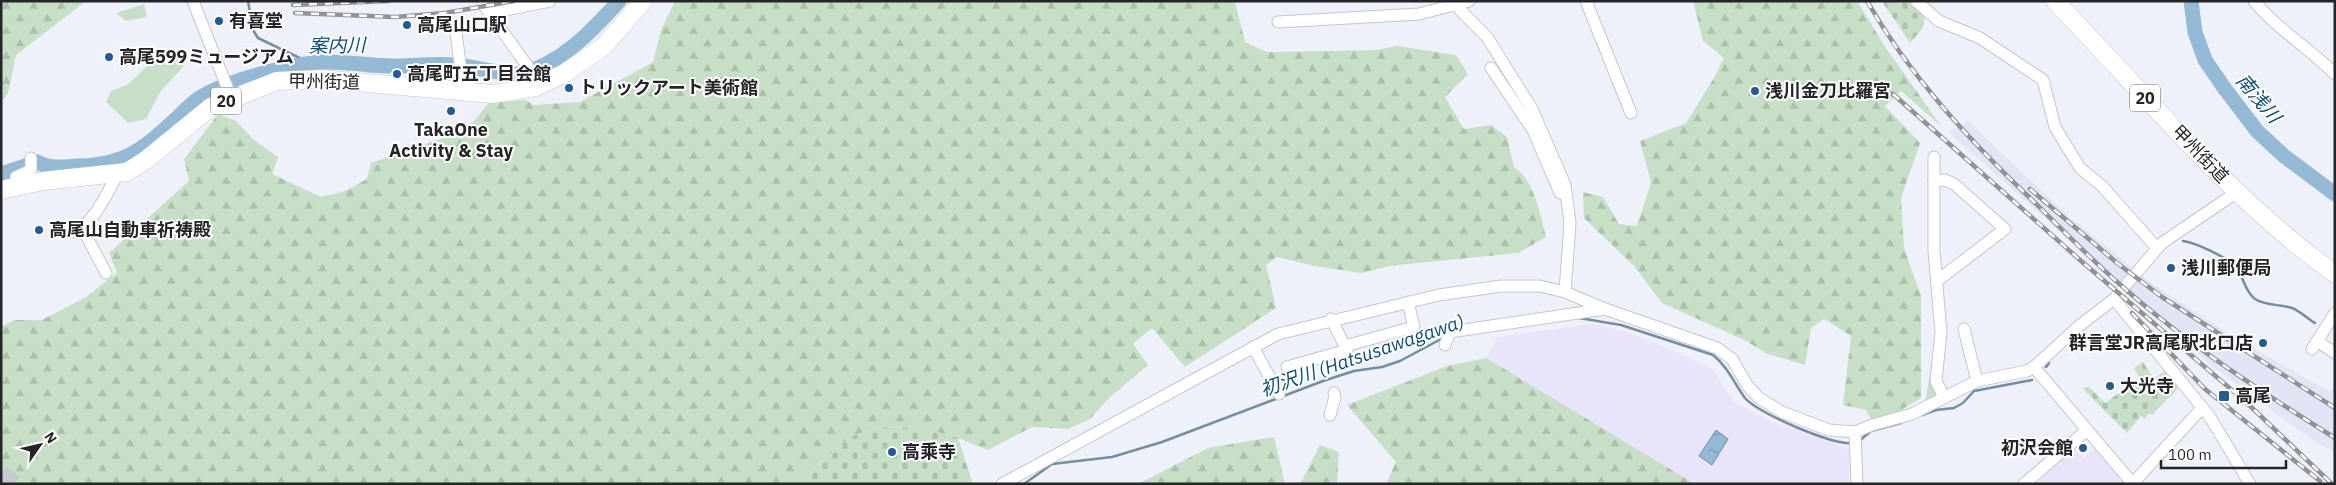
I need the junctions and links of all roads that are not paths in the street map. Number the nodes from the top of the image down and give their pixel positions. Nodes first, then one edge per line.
1 (192, 1) edge
2 (550, 1) edge
3 (643, 1) edge
4 (1469, 1) edge
5 (1586, 1) edge
6 (1916, 1) edge
7 (2055, 1) edge
8 (2254, 1) edge
9 (1456, 4) edge
10 (1278, 22) dead end
11 (454, 25) dead end
12 (1491, 68) dead end
13 (2335, 74) edge
14 (539, 82) junction
15 (460, 91) junction
16 (230, 94) junction
17 (1631, 113) dead end
18 (1934, 157) dead end
19 (31, 158) dead end
20 (118, 174) junction
21 (1934, 181) junction
22 (10, 188) edge
23 (2237, 192) junction
24 (82, 228) junction
25 (66, 229) dead end
26 (1568, 242) junction
27 (2157, 248) junction
28 (106, 273) dead end
29 (2335, 274) edge
30 (1938, 280) junction
31 (1565, 292) junction
32 (2114, 299) junction
33 (1408, 302) junction
34 (1605, 309) junction
35 (2335, 313) edge
36 (1331, 319) junction
37 (1964, 329) dead end
38 (1445, 345) dead end
39 (1345, 346) junction
40 (1254, 347) junction
41 (2335, 353) edge
42 (1287, 367) dead end
43 (2034, 367) junction
44 (1977, 381) junction
45 (1334, 393) dead end
46 (1280, 394) dead end
47 (1944, 398) junction
48 (2202, 408) junction
49 (1330, 416) dead end
50 (2087, 430) junction
51 (1854, 433) junction
52 (1019, 481) edge
53 (1002, 484) edge
54 (1857, 484) edge
55 (2024, 484) edge
56 (2133, 484) edge
57 (2250, 484) edge

1 - 16 street
2 - 14 street
3 - 14 highway, 甲州街道 / 20
4 - 9 street
5 - 17 street
6 - 27 street
7 - 23 highway, 甲州街道 / 20
8 - 13 street
9 - 10 street
9 - 26 street
11 - 15 street
12 - 26 street
14 - 15 highway, 甲州街道 / 20
15 - 16 highway, 甲州街道 / 20
16 - 20 highway, 甲州街道 / 20
18 - 21 street
19 - 22 street
20 - 22 highway, 甲州街道 / 20
20 - 24 street
21 - 30 street
21 - 30 street
23 - 27 street
23 - 29 highway, 甲州街道 / 20
24 - 25 street
24 - 28 street
26 - 31 street
27 - 32 street
30 - 47 street
31 - 33 street
31 - 34 street
32 - 43 street
32 - 48 street
33 - 36 street
33 - 39 street
34 - 38 street
34 - 51 street
35 - 41 street
36 - 39 street
36 - 40 street
37 - 44 street
39 - 42 street
40 - 46 street
40 - 52 street
43 - 44 street
43 - 50 street
44 - 47 street
45 - 49 street
47 - 51 street
48 - 56 street
48 - 57 street
50 - 55 street
50 - 56 street
51 - 54 street
52 - 53 street

